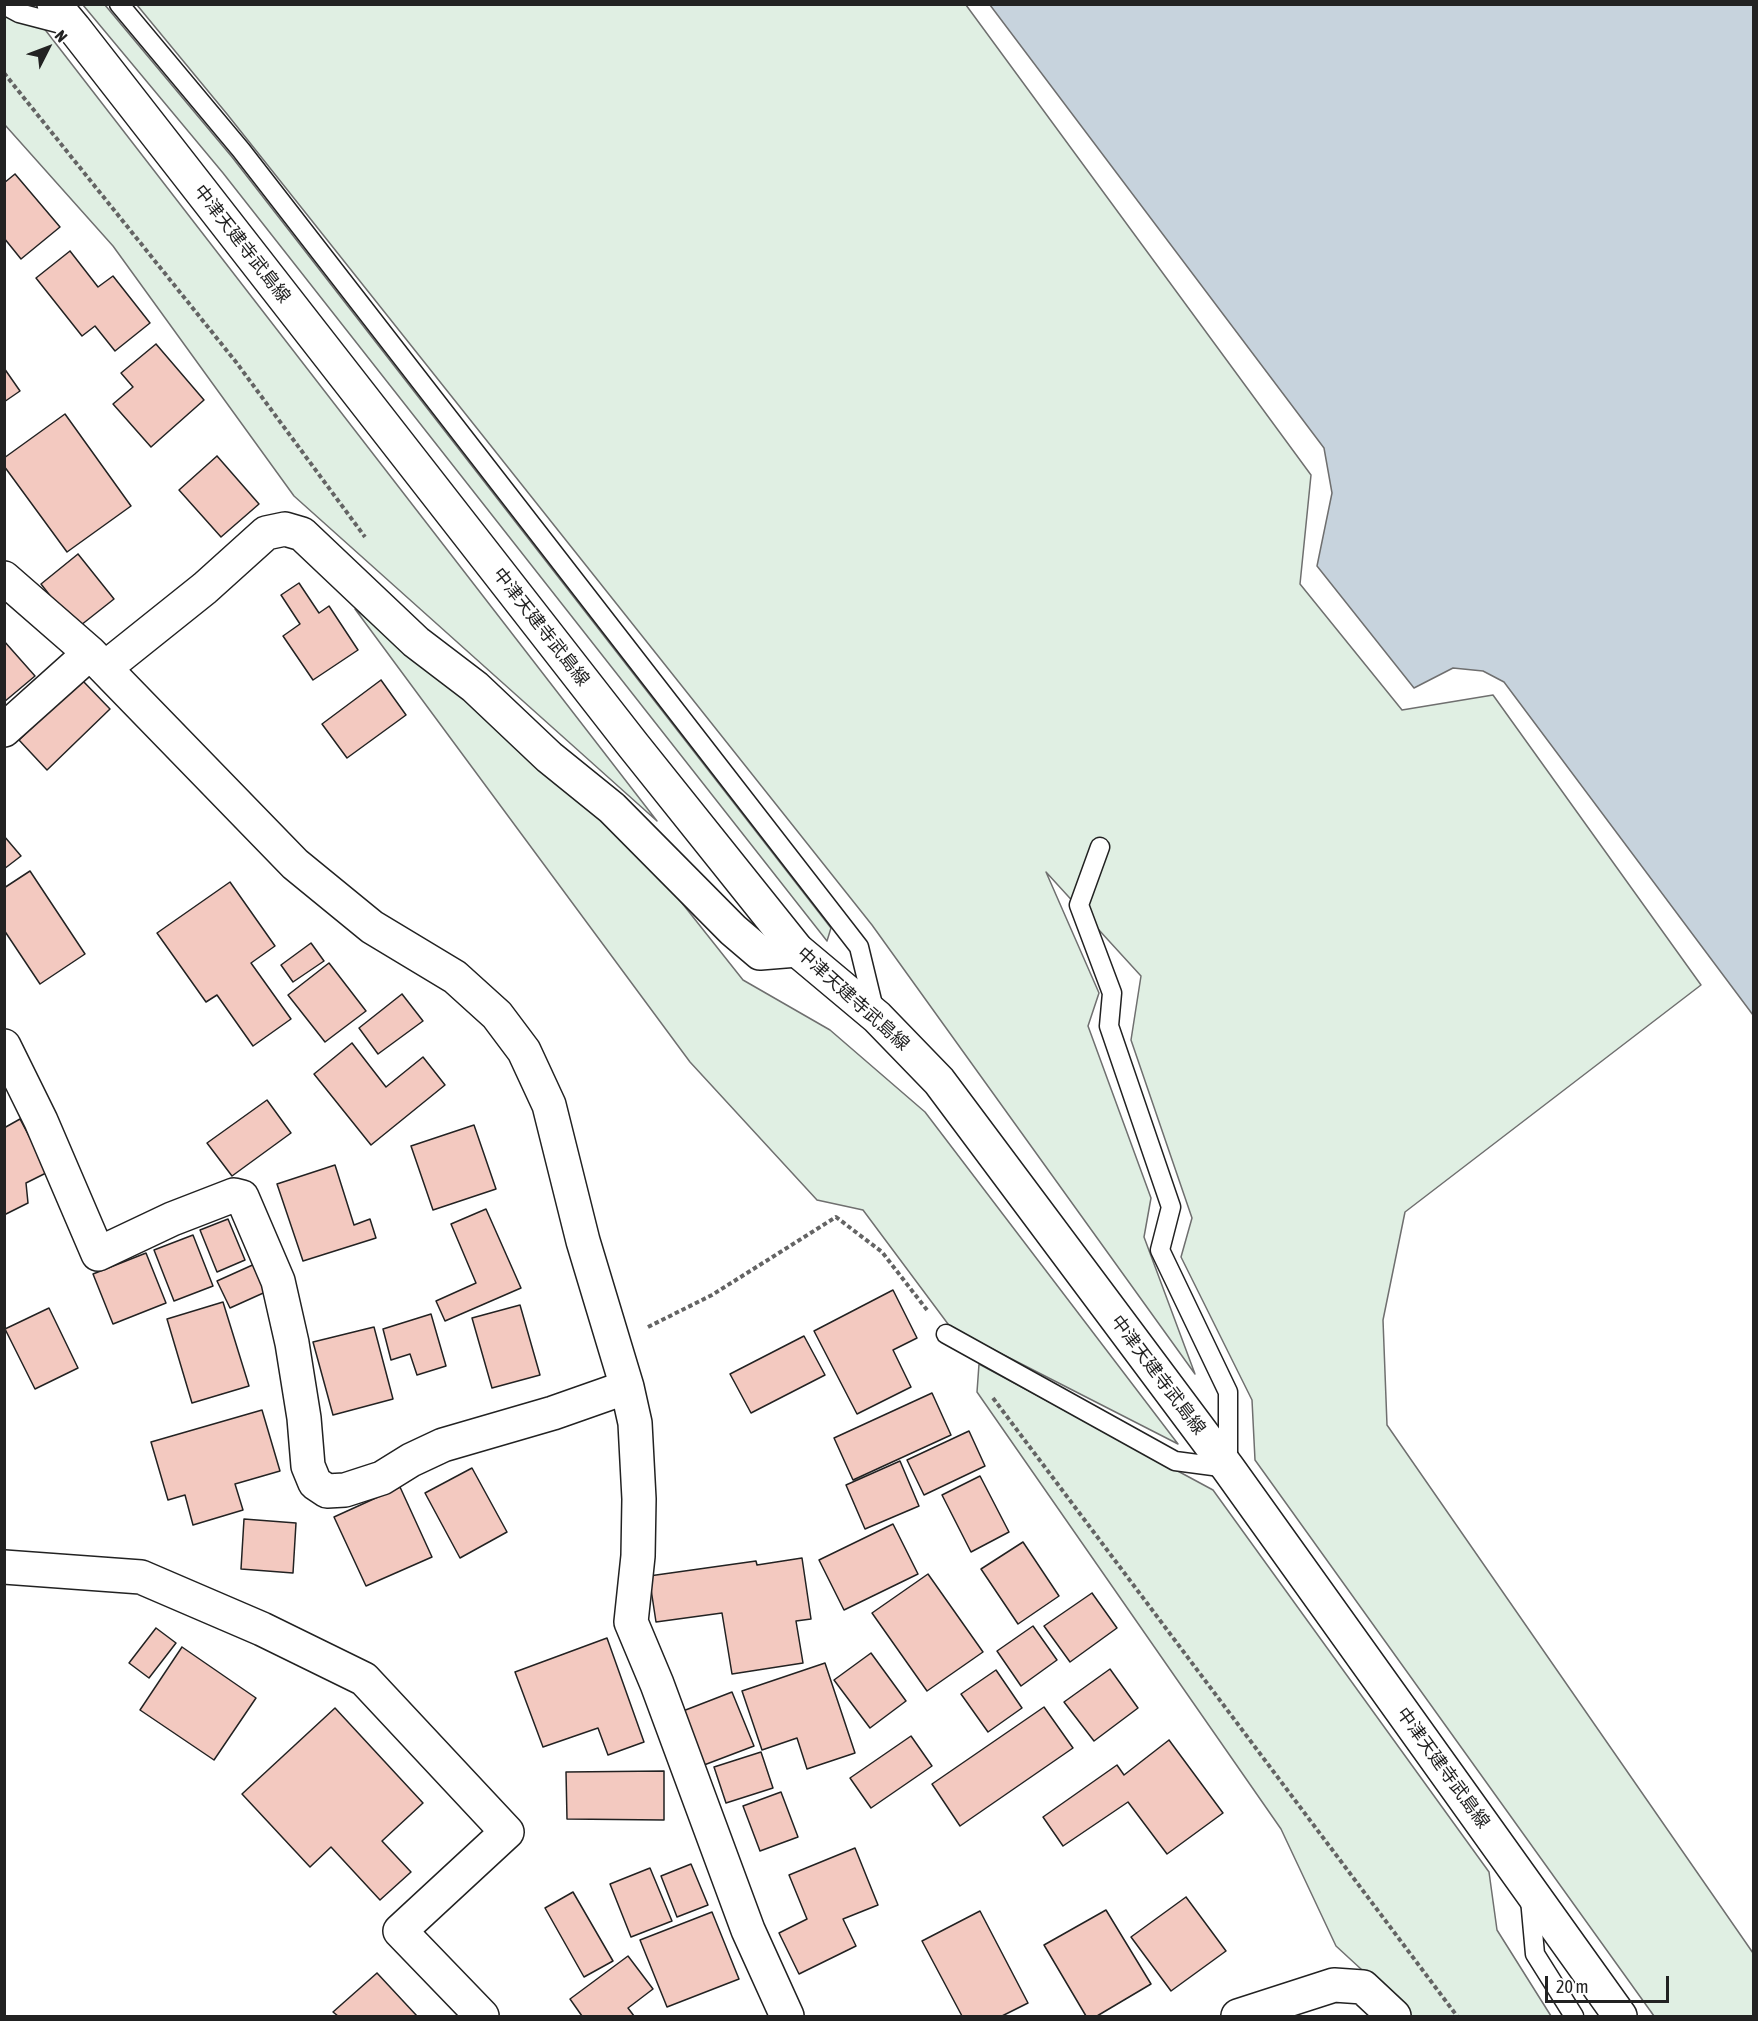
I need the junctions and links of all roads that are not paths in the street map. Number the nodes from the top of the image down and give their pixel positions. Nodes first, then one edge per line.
1 (119, 4) edge
2 (4, 5) edge
3 (64, 16) edge
4 (4, 578) edge
5 (98, 660) junction
6 (4, 730) edge
7 (1100, 847) dead end
8 (797, 950) junction
9 (876, 1017) junction
10 (4, 1046) edge
11 (946, 1334) road end
12 (627, 1387) junction
13 (1228, 1468) junction
14 (4, 1567) edge
15 (1529, 1888) junction
16 (482, 2016) edge
17 (787, 2016) edge
18 (1238, 2016) edge
19 (1394, 2016) edge
20 (1574, 2016) edge
21 (1620, 2016) edge

1 - 9 lane
2 - 3 lane
3 - 8 street, 中津天建寺武島線
4 - 5 street
5 - 6 street
5 - 8 street
5 - 12 street
7 - 13 lane
8 - 9 street, 中津天建寺武島線
9 - 13 street, 中津天建寺武島線
10 - 12 street
11 - 13 lane
12 - 17 street
13 - 15 street, 中津天建寺武島線
14 - 16 street
15 - 20 lane
15 - 21 street, 中津天建寺武島線
18 - 19 street

